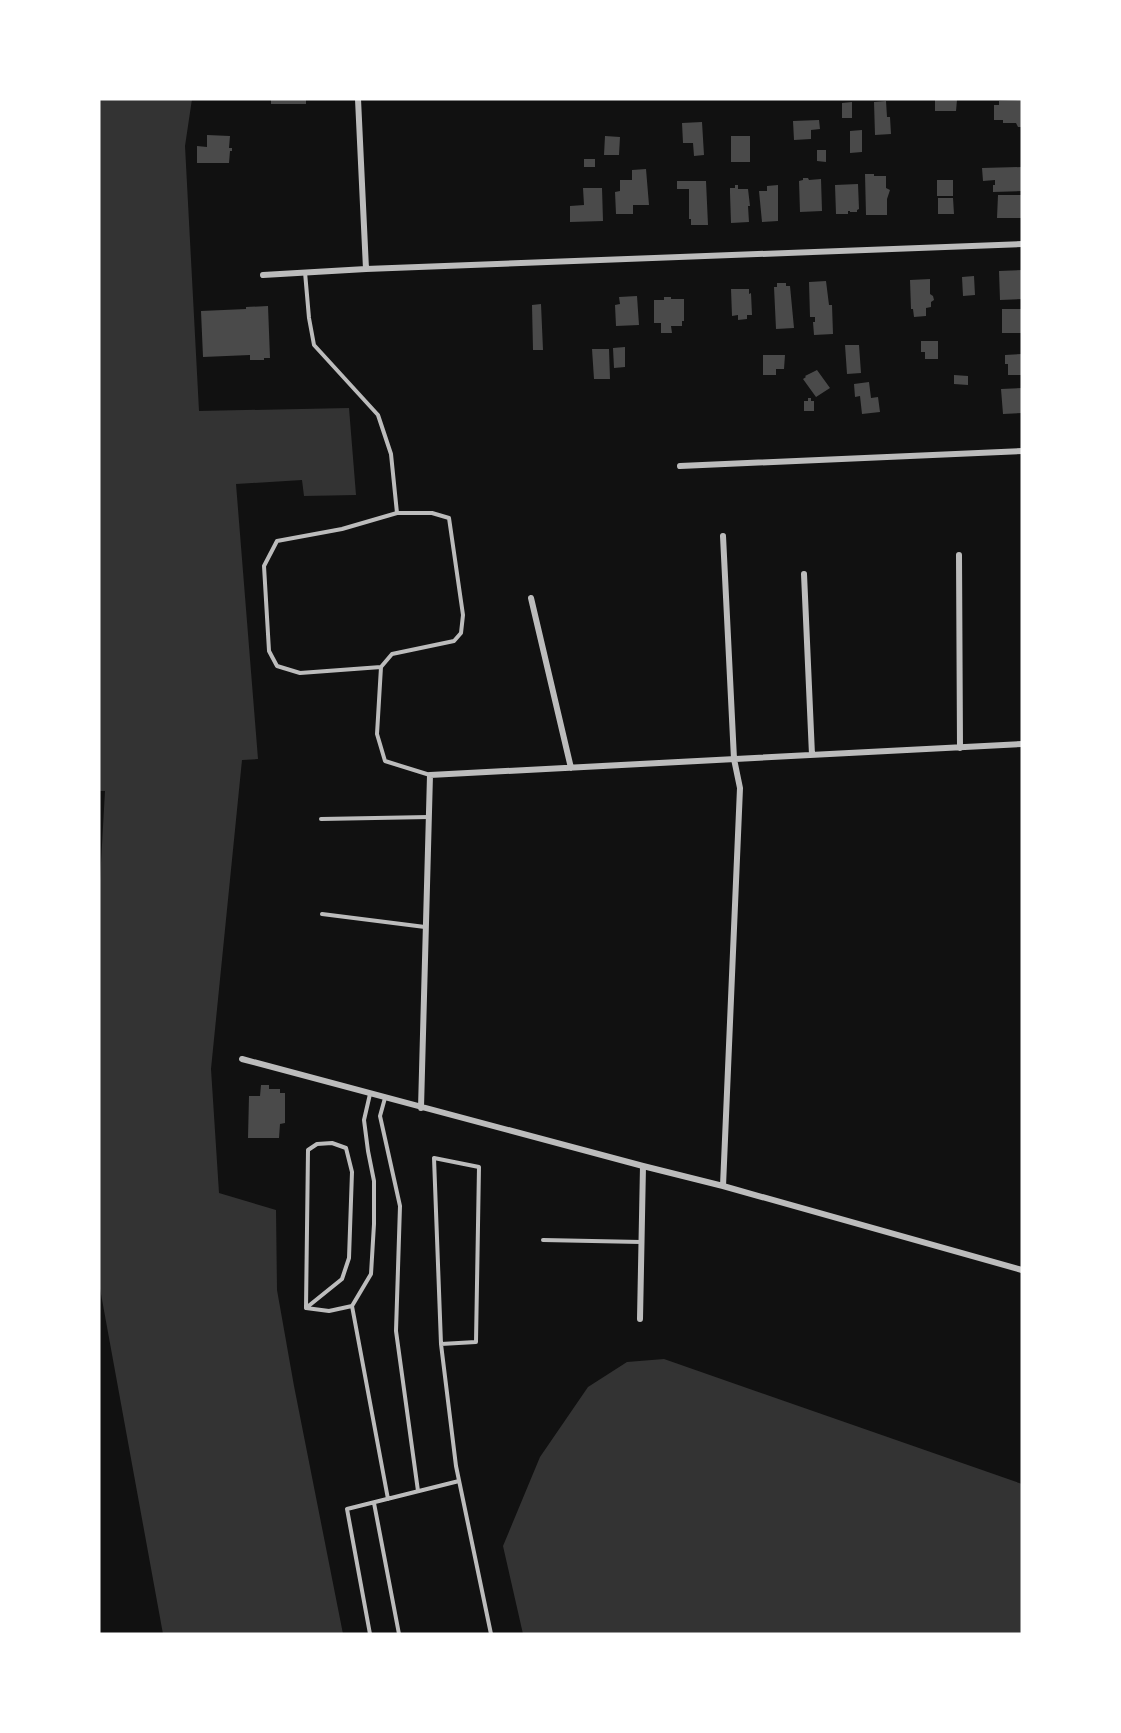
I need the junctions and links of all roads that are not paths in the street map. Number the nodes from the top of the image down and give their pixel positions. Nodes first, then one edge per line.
1 (358, 99) edge
2 (1022, 244) edge
3 (366, 269) junction
4 (305, 272) junction
5 (263, 276) dead end
6 (1022, 451) edge
7 (680, 466) dead end
8 (397, 513) junction
9 (723, 536) dead end
10 (959, 555) dead end
11 (804, 574) dead end
12 (531, 598) dead end
13 (381, 667) junction
14 (1022, 744) edge
15 (960, 748) junction
16 (812, 755) junction
17 (734, 759) junction
18 (571, 768) junction
19 (430, 776) junction
20 (429, 817) junction
21 (321, 819) dead end
22 (322, 914) dead end
23 (426, 928) junction
24 (242, 1059) dead end
25 (370, 1094) junction
26 (385, 1098) junction
27 (421, 1108) junction
28 (643, 1166) junction
29 (723, 1186) junction
30 (543, 1240) dead end
31 (641, 1242) junction
32 (1022, 1270) edge
33 (352, 1306) junction
34 (306, 1308) junction
35 (640, 1319) dead end
36 (441, 1344) junction
37 (459, 1481) junction
38 (418, 1491) junction
39 (388, 1499) junction
40 (374, 1503) junction
41 (370, 1634) edge
42 (399, 1634) edge
43 (490, 1634) edge

1 - 3 street
2 - 3 street
3 - 4 street
4 - 5 street
4 - 8 lane
6 - 7 street
8 - 13 lane
8 - 13 lane
9 - 17 street
10 - 15 street
11 - 16 street
12 - 18 street
13 - 19 lane
14 - 15 street
15 - 16 street
16 - 17 street
17 - 18 street
17 - 29 street
18 - 19 street
19 - 20 street
20 - 21 lane
20 - 23 street
22 - 23 lane
23 - 27 street
24 - 25 street
25 - 26 street
25 - 33 lane
26 - 27 street
26 - 38 lane
27 - 28 street
28 - 29 street
28 - 31 street
29 - 32 street
30 - 31 lane
31 - 35 street
33 - 34 lane
33 - 39 lane
34 - 34 lane
36 - 36 lane
36 - 37 lane
37 - 38 lane
37 - 43 lane
38 - 39 lane
39 - 40 lane
40 - 41 lane
40 - 42 lane

